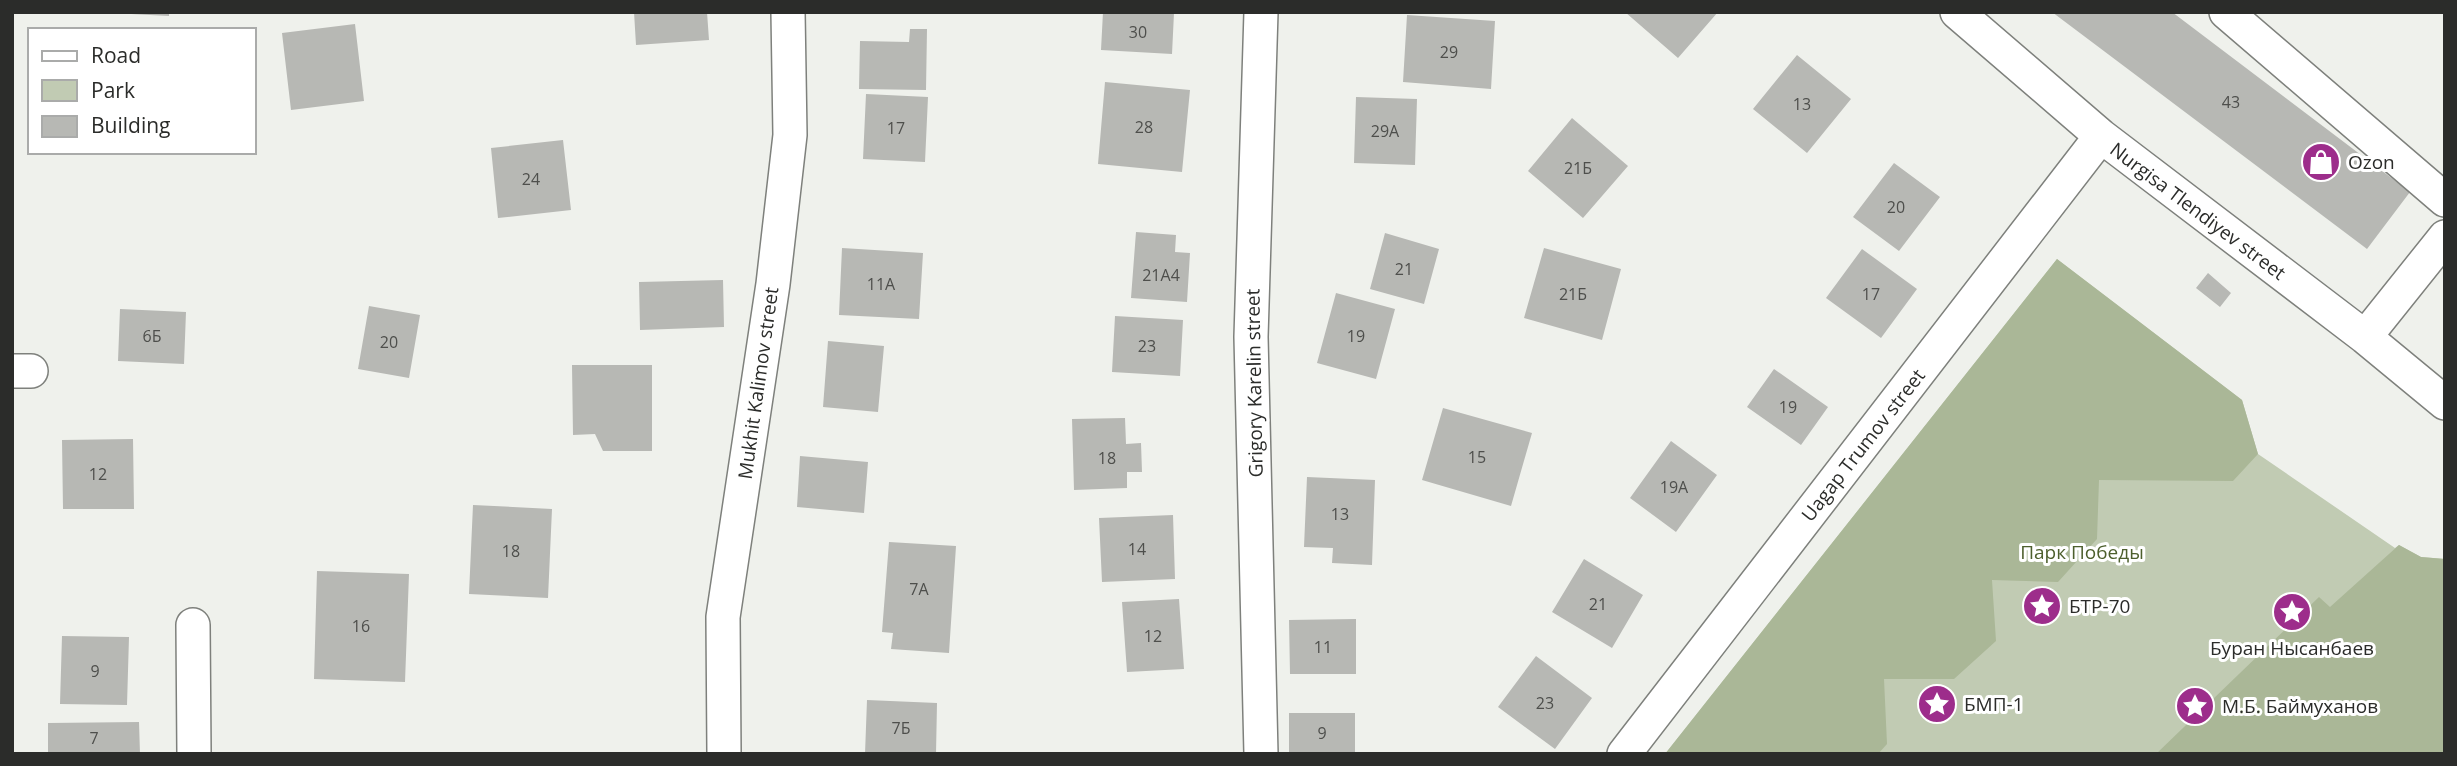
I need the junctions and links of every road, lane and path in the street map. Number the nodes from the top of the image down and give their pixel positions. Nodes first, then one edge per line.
1 (788, 12) edge
2 (1261, 12) edge
3 (1957, 12) edge
4 (2226, 12) edge
5 (2101, 136) junction
6 (2445, 200) edge
7 (2445, 237) edge
8 (2365, 337) junction
9 (2445, 403) edge
10 (193, 625) dead end
11 (194, 754) edge
12 (724, 754) edge
13 (1261, 754) edge
14 (1624, 754) edge

1 - 12 street, Mukhit Kalimov street
2 - 13 street, Grigory Karelin street
3 - 5 street, Nurgisa Tlendiyev street
4 - 6 street
5 - 8 street, Nurgisa Tlendiyev street
5 - 14 street, Uagap Trumov street
7 - 8 street
8 - 9 street, Nurgisa Tlendiyev street
10 - 11 street

